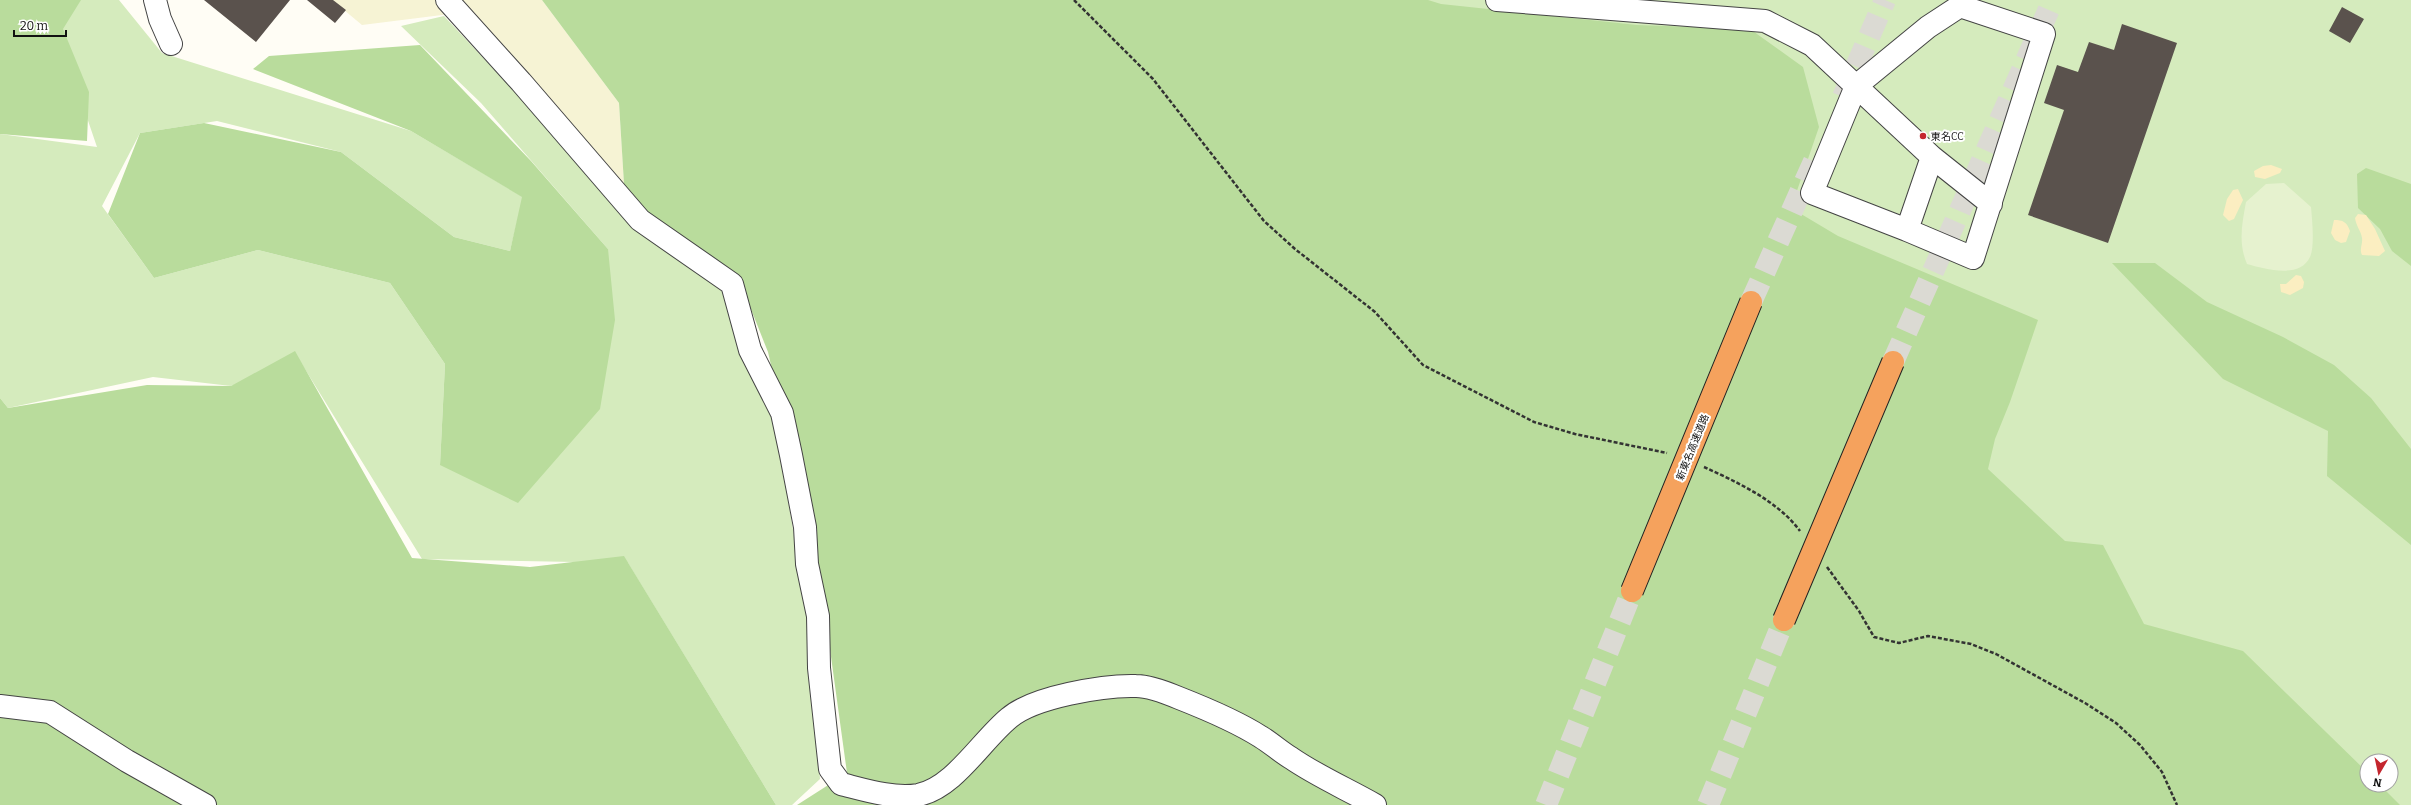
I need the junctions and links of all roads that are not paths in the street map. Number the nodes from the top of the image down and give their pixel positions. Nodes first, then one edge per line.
1 (155, 0) edge
2 (447, 0) edge
3 (1497, 0) edge
4 (171, 44) dead end
5 (1856, 86) junction
6 (1932, 156) junction
7 (1991, 204) junction
8 (1907, 230) junction
9 (1751, 302) tunnel mouth
10 (1893, 362) tunnel mouth
11 (1632, 591) tunnel mouth
12 (1784, 620) tunnel mouth
13 (0, 706) edge
14 (205, 805) edge
15 (1375, 805) edge

1 - 4 street
2 - 15 street
3 - 5 street
5 - 6 street
5 - 7 street
5 - 8 street
6 - 7 street
6 - 8 street
7 - 8 street
9 - 11 highway, 新東名高速道路, bridge
10 - 12 highway, bridge
13 - 14 street

